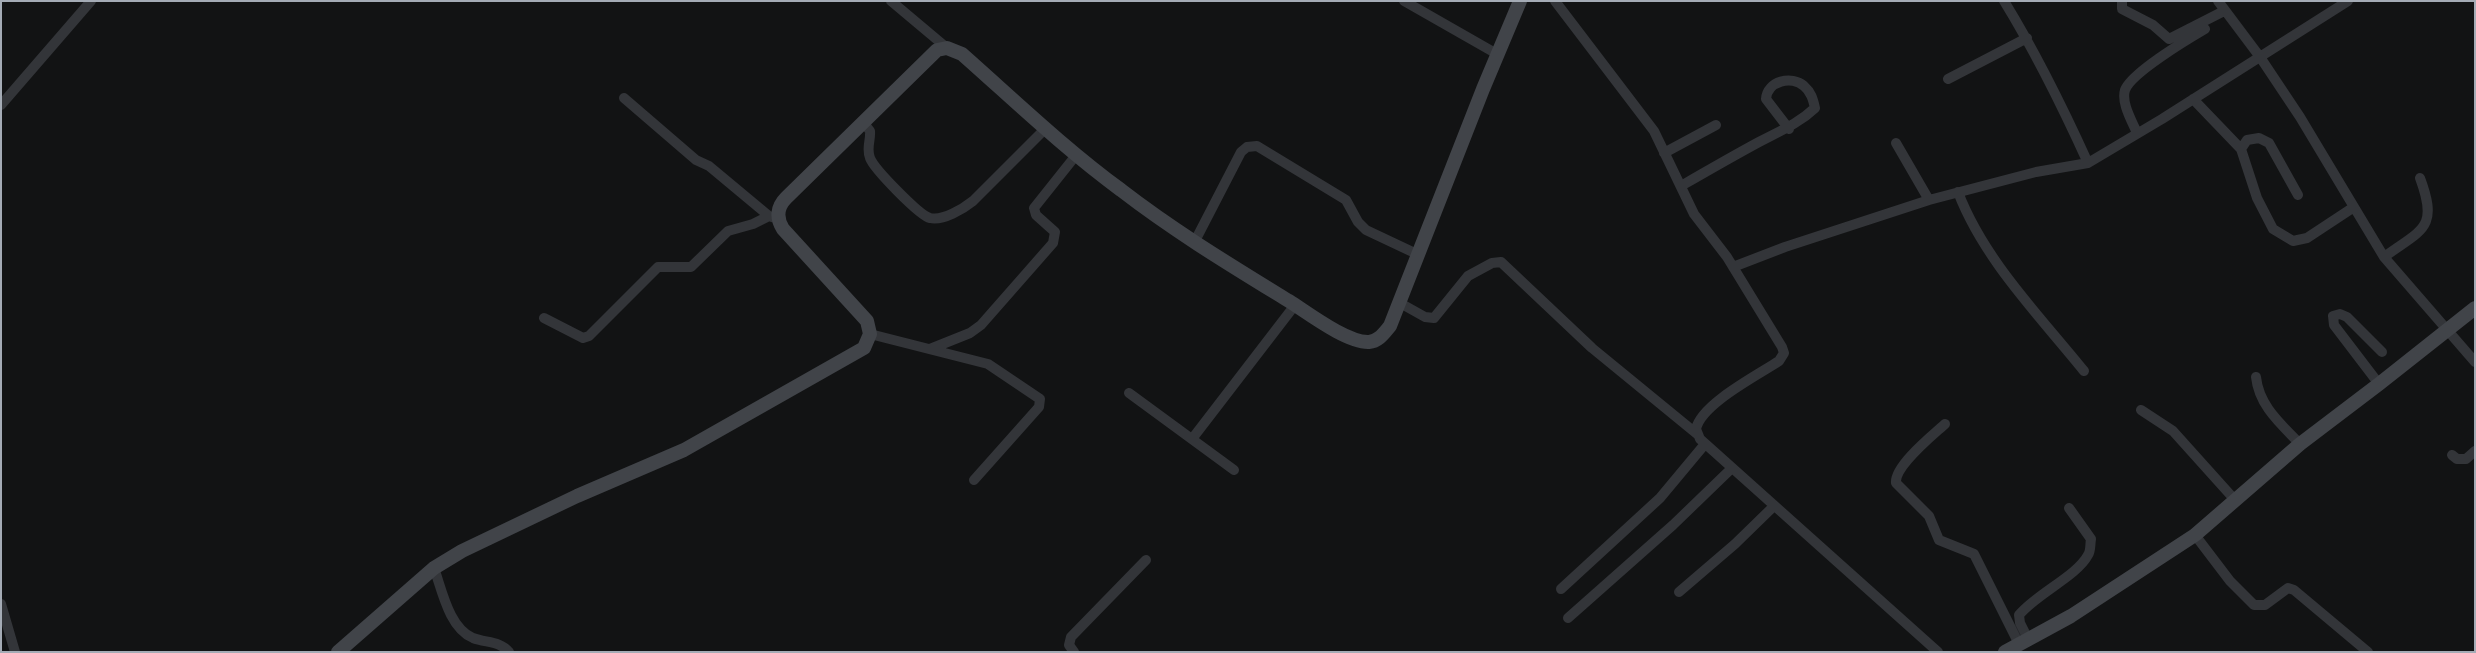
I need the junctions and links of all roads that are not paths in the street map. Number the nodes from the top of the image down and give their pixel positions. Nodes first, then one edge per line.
1 (91, 1) edge
2 (1404, 1) edge
3 (1520, 1) edge
4 (1555, 1) edge
5 (2004, 1) edge
6 (2122, 1) edge
7 (2218, 1) edge
8 (2348, 1) edge
9 (899, 3) edge
10 (2224, 11) junction
11 (2204, 29) dead end
12 (2027, 38) junction
13 (947, 48) junction
14 (1497, 54) junction
15 (2260, 57) junction
16 (1948, 79) dead end
17 (624, 98) dead end
18 (2192, 99) junction
19 (1, 105) edge
20 (863, 122) junction
21 (1716, 125) dead end
22 (1046, 128) junction
23 (1789, 129) junction
24 (2137, 133) junction
25 (1896, 143) dead end
26 (2240, 149) junction
27 (1664, 153) junction
28 (1077, 154) junction
29 (2088, 163) junction
30 (2420, 178) dead end
31 (1681, 186) junction
32 (1958, 192) junction
33 (2298, 195) dead end
34 (1929, 200) junction
35 (2354, 207) junction
36 (774, 217) junction
37 (1195, 241) junction
38 (1419, 254) junction
39 (2384, 257) junction
40 (1733, 267) junction
41 (1400, 303) junction
42 (1295, 305) junction
43 (2475, 308) edge
44 (544, 318) dead end
45 (2449, 330) junction
46 (870, 334) junction
47 (930, 349) junction
48 (2382, 352) dead end
49 (2475, 362) edge
50 (2084, 371) dead end
51 (2256, 377) dead end
52 (2380, 384) junction
53 (1128, 393) dead end
54 (2141, 410) dead end
55 (1945, 424) dead end
56 (1697, 434) junction
57 (1192, 439) junction
58 (1706, 444) junction
59 (2300, 444) junction
60 (2475, 451) edge
61 (2452, 455) dead end
62 (1732, 468) junction
63 (1234, 470) dead end
64 (974, 480) dead end
65 (2235, 500) junction
66 (1774, 506) junction
67 (2069, 508) dead end
68 (2195, 535) junction
69 (1146, 560) dead end
70 (434, 568) junction
71 (1561, 589) dead end
72 (1679, 592) dead end
73 (1, 604) edge
74 (1568, 618) dead end
75 (2024, 642) junction
76 (15, 652) edge
77 (338, 652) edge
78 (509, 652) edge
79 (1074, 652) edge
80 (1938, 652) edge
81 (2005, 652) edge
82 (2368, 652) edge

1 - 19 street
2 - 14 street
3 - 14 street
4 - 27 street
5 - 12 street
6 - 10 street
7 - 10 street
8 - 15 street
9 - 13 street
10 - 15 street
11 - 24 street
12 - 16 street
12 - 29 street
13 - 20 street
13 - 22 street
14 - 38 street
15 - 18 street
15 - 35 street
17 - 36 street
18 - 24 street
18 - 26 street
20 - 22 street
20 - 36 street
21 - 27 street
22 - 28 street
23 - 23 street
23 - 31 street
24 - 29 street
25 - 34 street
26 - 33 street
26 - 35 street
27 - 31 street
28 - 37 street
28 - 47 street
29 - 32 street
30 - 39 street
31 - 40 street
32 - 34 street
32 - 50 street
34 - 40 street
35 - 39 street
36 - 44 street
36 - 46 street
37 - 38 street
37 - 42 street
38 - 41 street
39 - 45 street
40 - 56 street
41 - 42 street
41 - 56 street
42 - 57 street
43 - 45 street
45 - 49 street
45 - 52 street
46 - 47 street
46 - 70 street
47 - 64 street
48 - 52 street
51 - 59 street
52 - 59 street
53 - 57 street
54 - 65 street
55 - 75 street
56 - 58 street
57 - 63 street
58 - 62 street
58 - 71 street
59 - 65 street
60 - 61 street
62 - 66 street
62 - 74 street
65 - 68 street
66 - 72 street
66 - 80 street
67 - 75 street
68 - 75 street
68 - 82 street
69 - 79 street
70 - 77 street
70 - 78 street
73 - 76 street
75 - 81 street

